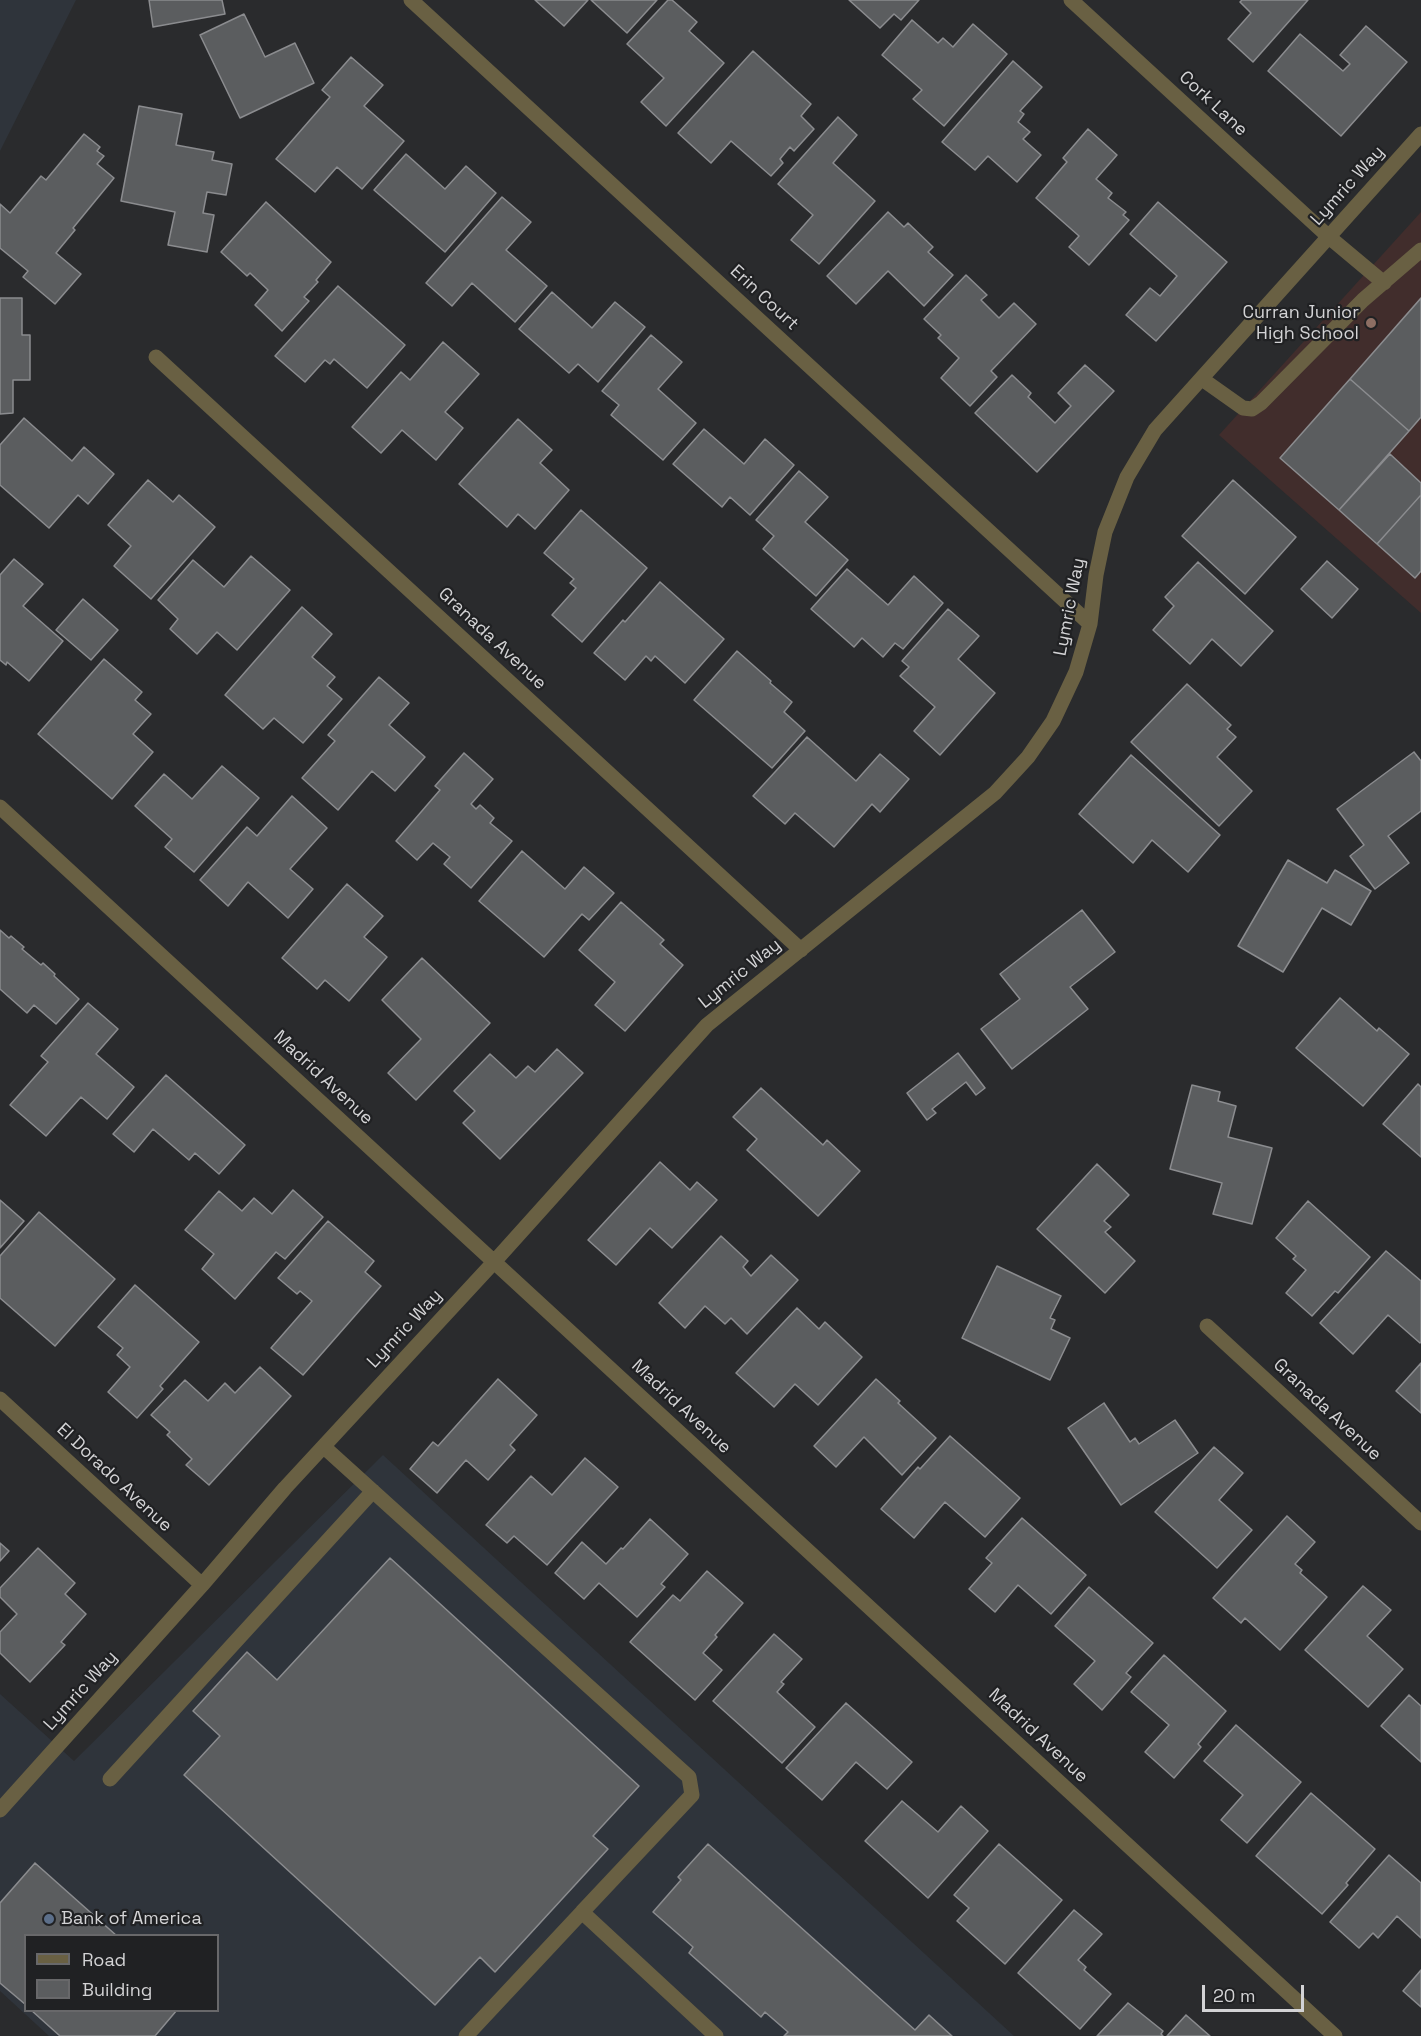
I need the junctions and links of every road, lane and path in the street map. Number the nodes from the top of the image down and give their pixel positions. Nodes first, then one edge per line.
1 (411, 0) edge
2 (1071, 0) edge
3 (1421, 134) edge
4 (1329, 237) junction
5 (1421, 250) edge
6 (1384, 284) junction
7 (156, 357) dead end
8 (1202, 379) junction
9 (1089, 624) junction
10 (0, 807) edge
11 (801, 950) junction
12 (494, 1262) junction
13 (1207, 1326) dead end
14 (0, 1399) edge
15 (324, 1447) junction
16 (373, 1491) junction
17 (1421, 1523) edge
18 (202, 1585) junction
19 (110, 1779) dead end
20 (0, 1810) edge
21 (582, 1912) junction
22 (465, 2036) edge
23 (716, 2036) edge
24 (1335, 2036) edge

1 - 9 street, Erin Court
2 - 4 street, Cork Lane
3 - 4 street, Lymric Way
4 - 6 street, Cork Lane
4 - 8 street, Lymric Way
5 - 6 street
6 - 8 street
7 - 11 street, Granada Avenue
8 - 9 street, Lymric Way
9 - 11 street, Lymric Way
10 - 12 street, Madrid Avenue
11 - 12 street, Lymric Way
12 - 15 street, Lymric Way
12 - 24 street, Madrid Avenue
13 - 17 street, Granada Avenue
14 - 18 street, El Dorado Avenue
15 - 16 street
15 - 18 street, Lymric Way
16 - 19 street
16 - 21 street
18 - 20 street, Lymric Way
21 - 22 street
21 - 23 street

